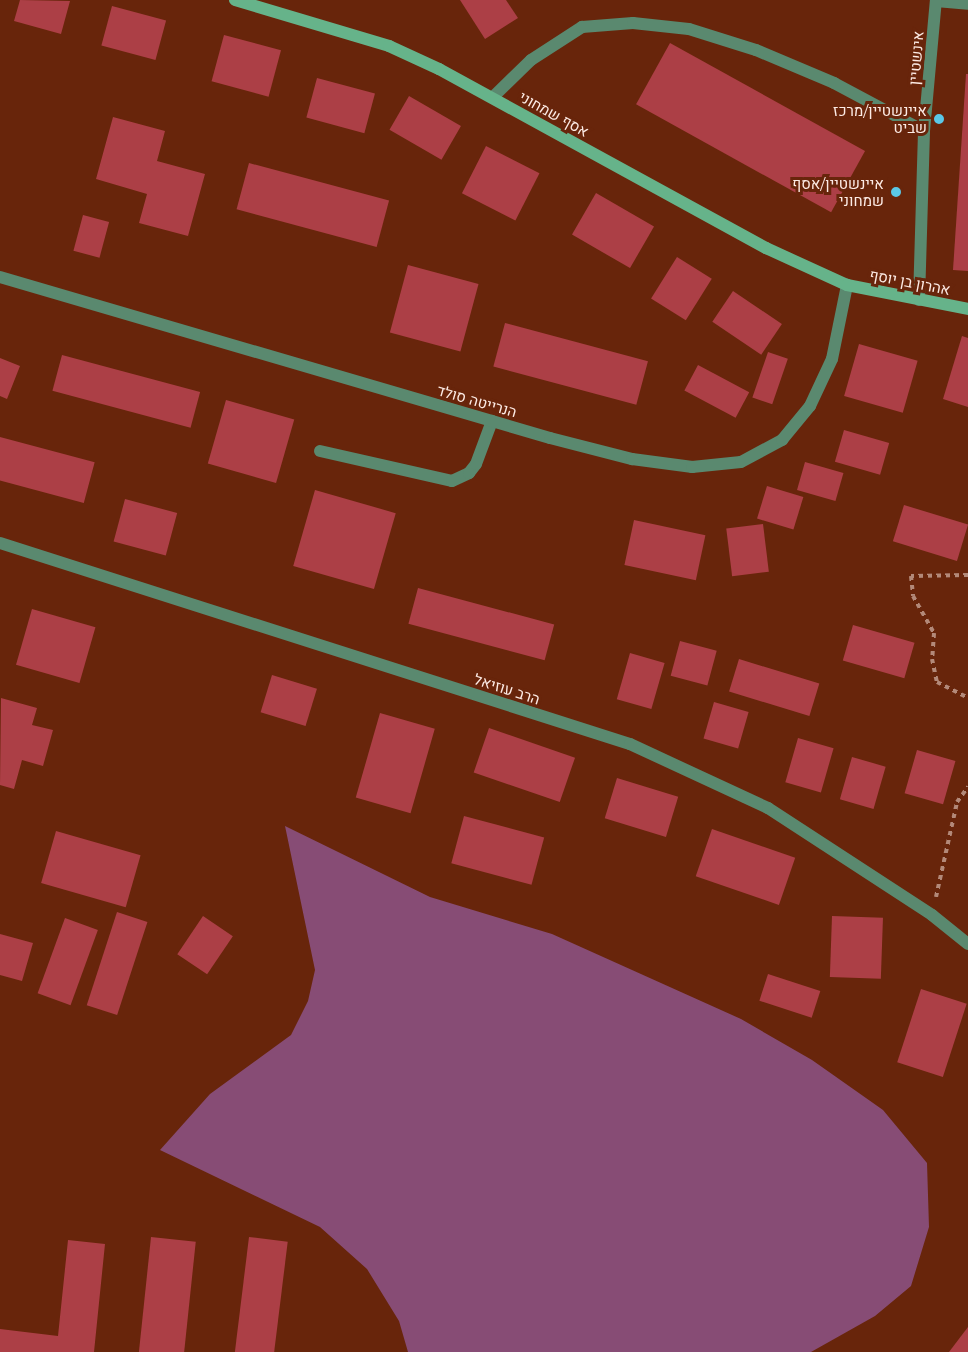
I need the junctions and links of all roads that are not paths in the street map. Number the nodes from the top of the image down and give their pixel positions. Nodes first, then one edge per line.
1 (235, 0) edge
2 (936, 1) edge
3 (968, 4) edge
4 (493, 98) junction
5 (924, 131) junction
6 (0, 277) edge
7 (847, 285) junction
8 (919, 300) junction
9 (968, 309) edge
10 (492, 421) junction
11 (320, 451) dead end
12 (0, 543) edge
13 (968, 944) edge

1 - 4 street, אסף שמחוני
2 - 3 street
2 - 5 street, אינשטיין
4 - 5 street
4 - 7 street, אסף שמחוני
5 - 8 street, אינשטיין
6 - 10 street, הנרייטה סולד
7 - 8 street, אהרון בן יוסף
7 - 10 street, הנרייטה סולד
8 - 9 street, אהרון בן יוסף
10 - 11 street
12 - 13 street, הרב עוזיאל

